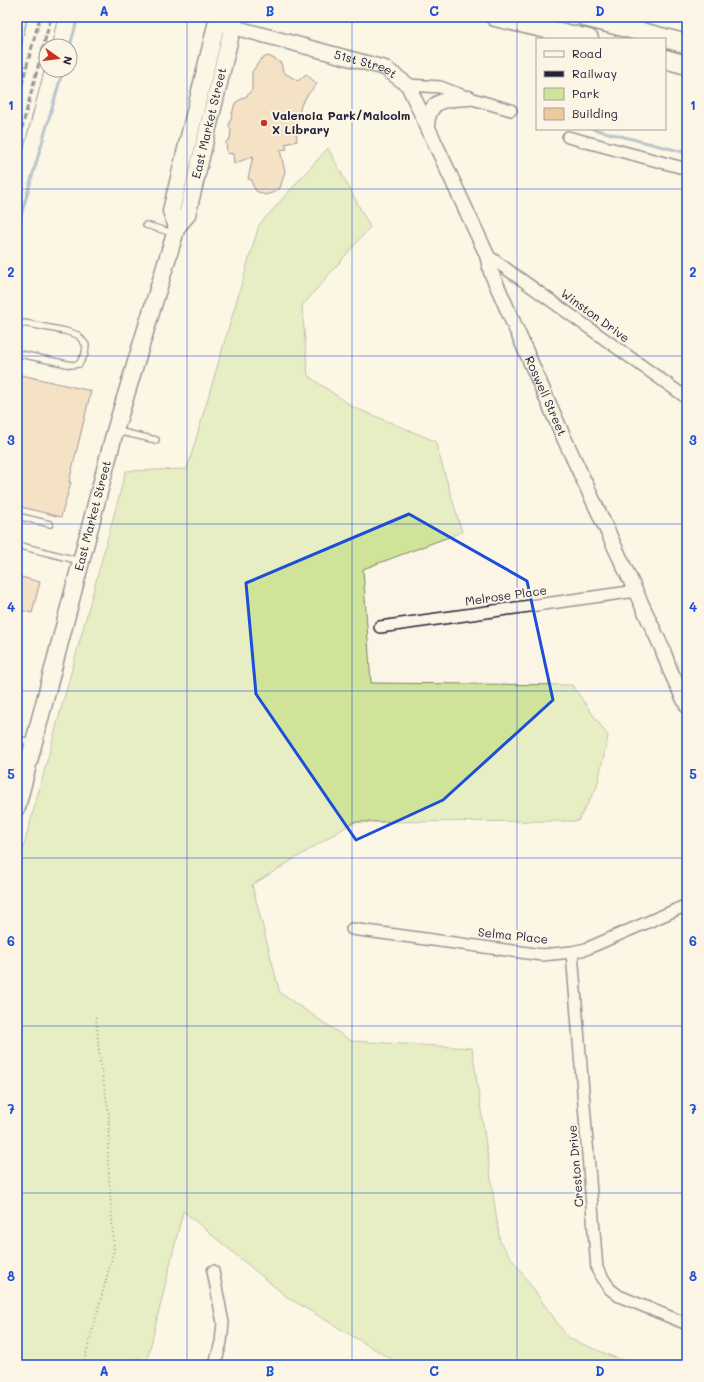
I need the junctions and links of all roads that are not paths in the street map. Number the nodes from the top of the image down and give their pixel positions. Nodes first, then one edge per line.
1 (19, 17) edge
2 (495, 17) edge
3 (587, 17) edge
4 (217, 20) edge
5 (234, 22) edge
6 (586, 38) edge
7 (665, 38) edge
8 (666, 38) edge
9 (687, 44) edge
10 (17, 49) edge
11 (666, 59) edge
12 (687, 65) edge
13 (408, 85) junction
14 (469, 98) junction
15 (511, 110) dead end
16 (427, 124) junction
17 (568, 137) dead end
18 (687, 169) edge
19 (146, 225) dead end
20 (176, 230) junction
21 (487, 255) junction
22 (17, 328) edge
23 (17, 354) edge
24 (687, 398) edge
25 (115, 431) junction
26 (156, 440) dead end
27 (17, 516) edge
28 (50, 524) dead end
29 (17, 545) edge
30 (81, 561) junction
31 (636, 591) junction
32 (380, 627) dead end
33 (687, 706) edge
34 (17, 739) edge
35 (34, 743) junction
36 (17, 807) edge
37 (687, 906) edge
38 (352, 929) dead end
39 (572, 952) junction
40 (213, 1271) dead end
41 (687, 1324) edge
42 (215, 1365) edge

1 - 10 lane
2 - 6 main road
3 - 6 street
3 - 7 main road
4 - 5 street, 51st Street
4 - 20 main road, East Market Street
5 - 13 street, 51st Street
5 - 20 main road, East Market Street
8 - 9 main road
11 - 12 main road
13 - 14 street, 51st Street
13 - 16 street, Roswell Street
14 - 15 street, 51st Street
14 - 16 street
16 - 21 street, Roswell Street
17 - 18 street
19 - 20 lane
20 - 25 main road, East Market Street
21 - 24 street, Winston Drive
21 - 31 street, Roswell Street
22 - 23 lane
25 - 26 lane
25 - 30 main road, East Market Street
27 - 28 lane
29 - 30 lane
30 - 35 main road, East Market Street
31 - 32 street, Melrose Place
31 - 33 street, Roswell Street
34 - 35 lane
35 - 36 main road, East Market Street
37 - 39 street, Selma Place
38 - 39 street, Selma Place
39 - 41 street, Creston Drive
40 - 42 street

